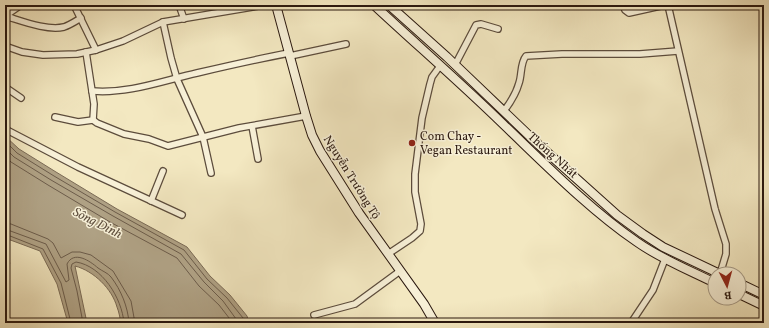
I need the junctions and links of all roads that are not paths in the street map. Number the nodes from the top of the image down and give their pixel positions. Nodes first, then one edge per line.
1 (21, 5) edge
2 (74, 5) edge
3 (179, 5) edge
4 (264, 5) edge
5 (276, 5) edge
6 (374, 5) edge
7 (388, 5) edge
8 (623, 5) edge
9 (667, 5) edge
10 (5, 16) edge
11 (81, 18) junction
12 (184, 19) junction
13 (163, 22) junction
14 (498, 29) dead end
15 (431, 43) junction
16 (346, 44) dead end
17 (5, 46) edge
18 (96, 50) junction
19 (424, 51) junction
20 (678, 51) junction
21 (86, 52) junction
22 (289, 55) junction
23 (455, 65) junction
24 (440, 66) junction
25 (178, 78) junction
26 (5, 87) edge
27 (92, 91) junction
28 (21, 98) dead end
29 (504, 111) junction
30 (306, 116) junction
31 (55, 117) dead end
32 (93, 120) junction
33 (252, 126) junction
34 (5, 130) edge
35 (203, 137) junction
36 (258, 159) dead end
37 (163, 171) dead end
38 (211, 173) dead end
39 (151, 201) junction
40 (182, 215) dead end
41 (388, 254) junction
42 (665, 259) junction
43 (722, 266) edge
44 (707, 268) edge
45 (400, 271) junction
46 (707, 279) edge
47 (747, 287) edge
48 (764, 295) edge
49 (747, 298) edge
50 (764, 306) edge
51 (314, 314) dead end
52 (435, 323) edge
53 (631, 323) edge

1 - 10 street
2 - 11 street
3 - 12 street
4 - 12 street
5 - 22 main road, Nguyễn Trường Tộ
6 - 19 main road, Thống Nhất
7 - 15 main road, Thống Nhất
8 - 9 street
9 - 20 street
10 - 11 street
11 - 18 street
12 - 13 street
13 - 18 street
13 - 25 street
14 - 23 street
15 - 19 main road
15 - 23 main road, Thống Nhất
16 - 22 street
17 - 21 street
18 - 21 street
19 - 24 main road, Thống Nhất
20 - 29 street
20 - 43 street
21 - 27 street
22 - 25 street
22 - 30 main road, Nguyễn Trường Tộ
23 - 29 main road, Thống Nhất
24 - 41 street
24 - 42 main road, Thống Nhất
25 - 27 street
25 - 35 street
26 - 28 street
27 - 32 street
29 - 44 main road, Thống Nhất
30 - 33 street
30 - 41 main road, Nguyễn Trường Tộ
31 - 32 street
32 - 35 street
33 - 35 street
33 - 36 street
34 - 39 street
35 - 38 street
37 - 39 street
39 - 40 street
41 - 45 main road, Nguyễn Trường Tộ
42 - 46 main road, Thống Nhất
42 - 53 street
45 - 51 street
45 - 52 main road, Nguyễn Trường Tộ
47 - 48 main road
49 - 50 main road

